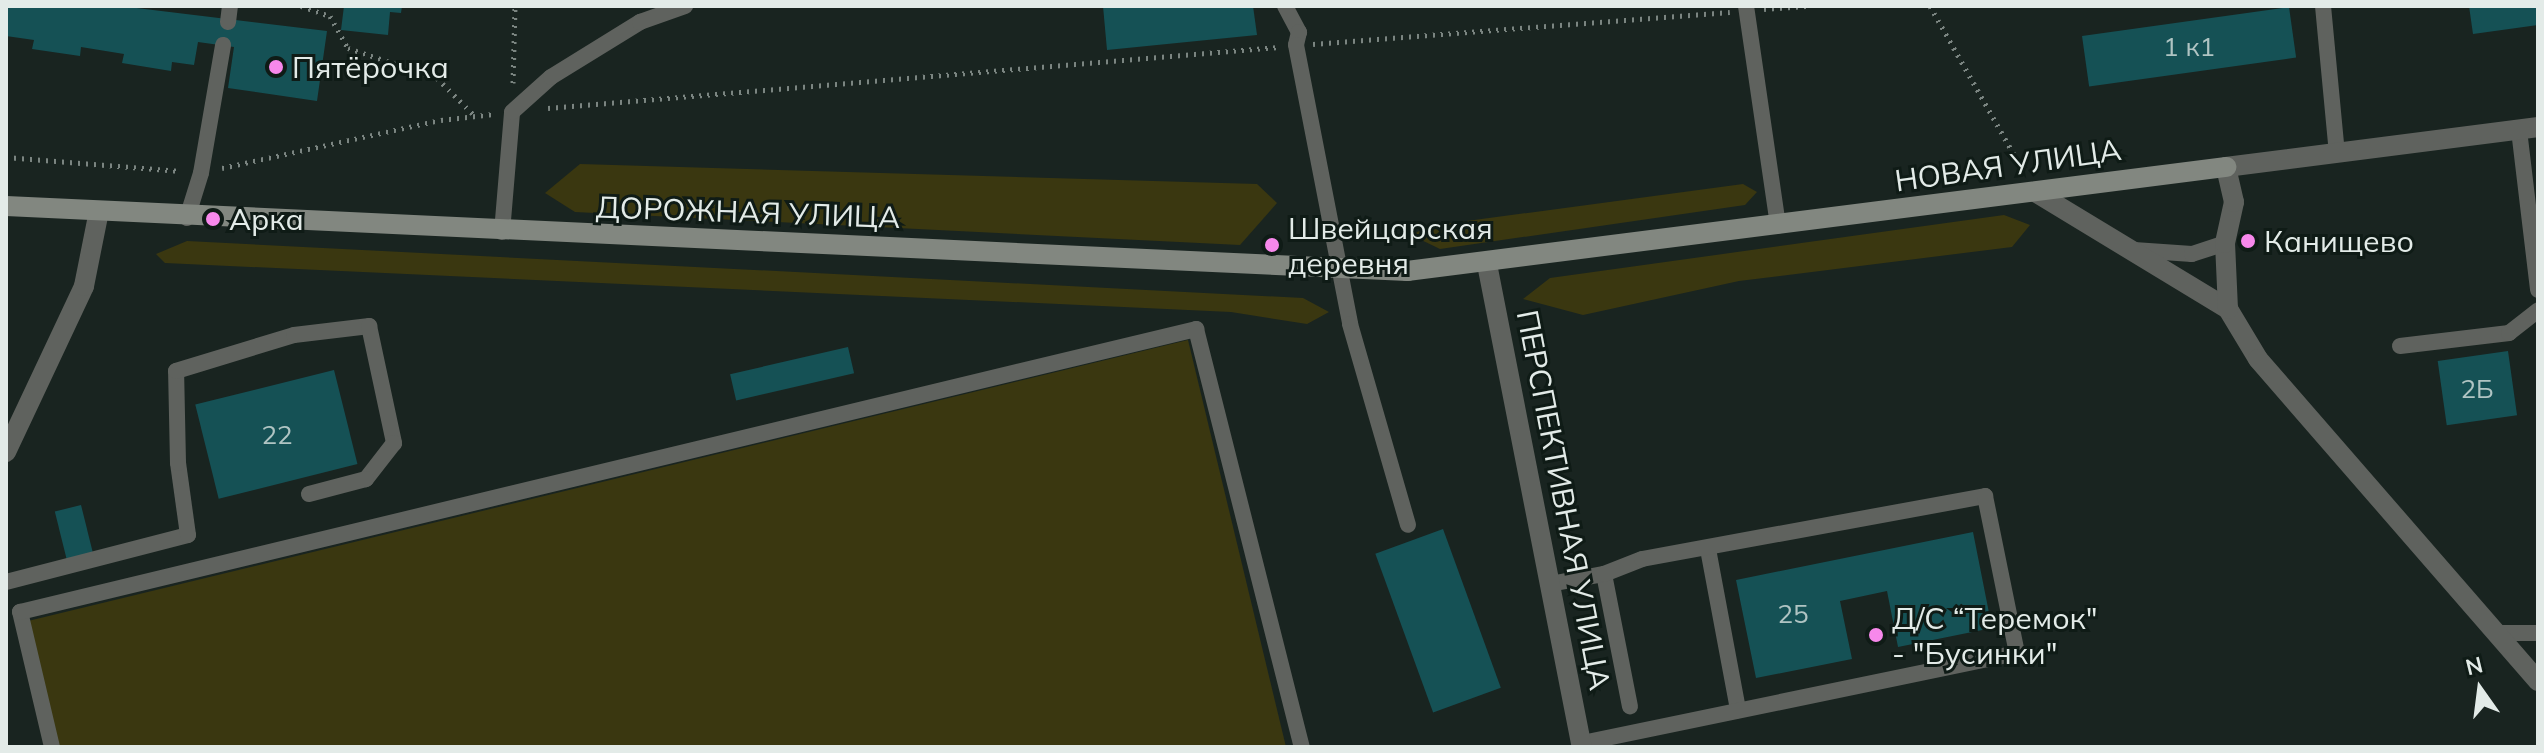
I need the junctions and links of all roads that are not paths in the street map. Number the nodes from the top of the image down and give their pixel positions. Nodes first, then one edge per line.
1 (685, 6) edge
2 (1285, 6) edge
3 (2323, 6) edge
4 (1746, 8) edge
5 (223, 45) dead end
6 (2529, 128) edge
7 (2337, 153) junction
8 (2226, 167) junction
9 (2035, 192) junction
10 (6, 206) edge
11 (99, 211) junction
12 (187, 218) junction
13 (1778, 226) junction
14 (502, 232) junction
15 (2225, 243) junction
16 (2134, 250) junction
17 (1487, 264) junction
18 (1337, 268) junction
19 (2538, 290) edge
20 (2228, 309) junction
21 (2538, 310) edge
22 (2400, 346) dead end
23 (6, 452) edge
24 (309, 494) dead end
25 (1408, 525) dead end
26 (1708, 549) junction
27 (1604, 574) junction
28 (6, 582) edge
29 (1550, 584) junction
30 (2538, 632) edge
31 (2499, 633) junction
32 (2538, 681) edge
33 (1630, 706) dead end
34 (1738, 710) junction
35 (1581, 745) edge
36 (52, 747) edge
37 (1302, 747) edge

1 - 14 lane
2 - 18 lane
3 - 7 lane
4 - 13 lane
5 - 12 lane
6 - 7 street, НОВАЯ УЛИЦА
6 - 19 lane
7 - 8 street, НОВАЯ УЛИЦА
8 - 9 street, НОВАЯ УЛИЦА
8 - 15 street
9 - 13 street, НОВАЯ УЛИЦА
9 - 16 street
10 - 11 street, ДОРОЖНАЯ УЛИЦА
11 - 12 street, ДОРОЖНАЯ УЛИЦА
11 - 23 street
12 - 14 street, ДОРОЖНАЯ УЛИЦА
13 - 17 street, НОВАЯ УЛИЦА
14 - 18 street, ДОРОЖНАЯ УЛИЦА
15 - 16 lane
15 - 20 street
16 - 20 street
17 - 18 street, ДОРОЖНАЯ УЛИЦА
17 - 29 street, ПЕРСПЕКТИВНАЯ УЛИЦА
18 - 25 lane
20 - 31 street
21 - 22 lane
24 - 28 lane
26 - 27 lane
26 - 34 lane
26 - 34 lane
27 - 29 lane
27 - 33 lane
29 - 35 street, ПЕРСПЕКТИВНАЯ УЛИЦА
30 - 31 lane
31 - 32 street
34 - 35 lane
36 - 37 lane

